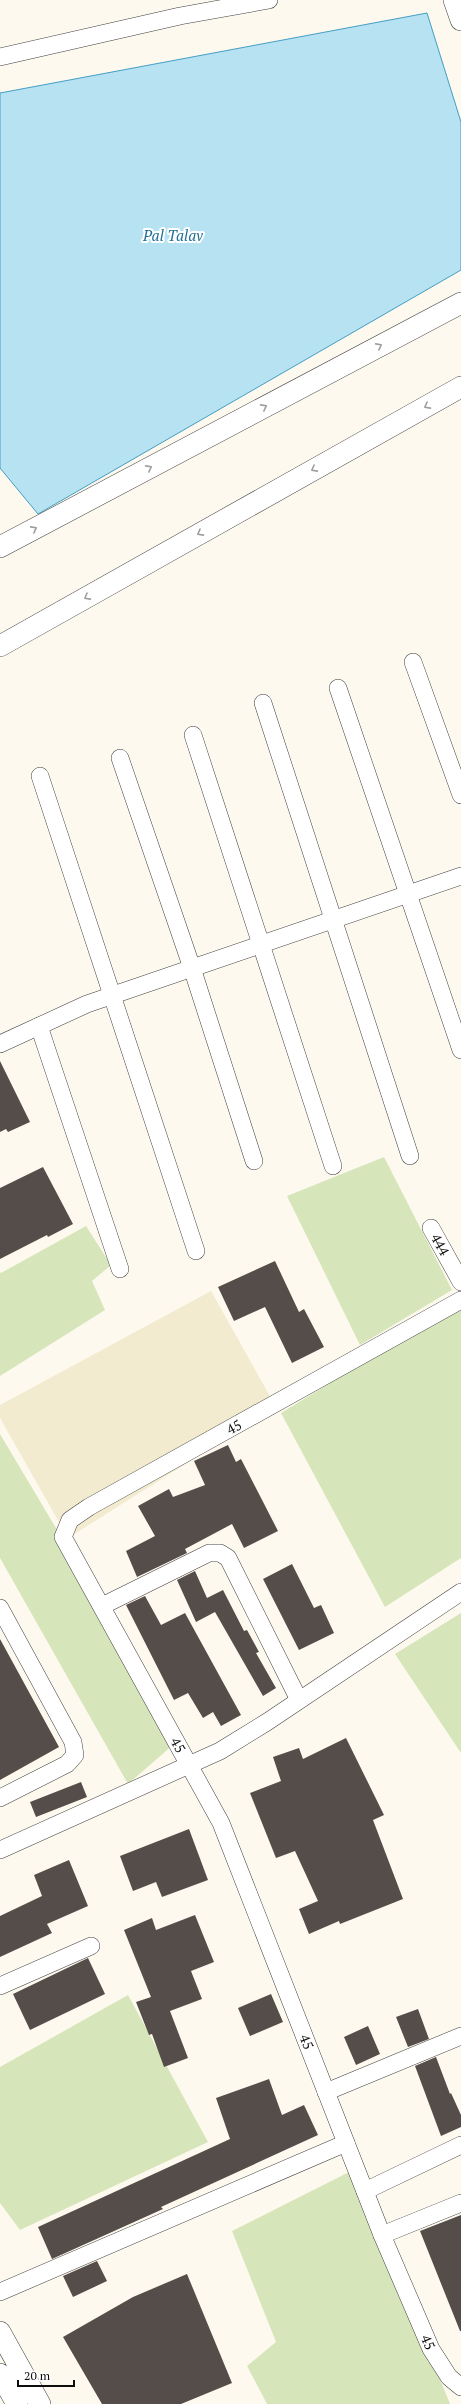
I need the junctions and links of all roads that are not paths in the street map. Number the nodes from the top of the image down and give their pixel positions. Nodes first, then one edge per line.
1 (270, 0) edge
2 (454, 0) edge
3 (461, 20) edge
4 (0, 57) edge
5 (461, 303) edge
6 (461, 387) edge
7 (0, 548) edge
8 (0, 646) edge
9 (413, 662) dead end
10 (338, 688) dead end
11 (263, 703) dead end
12 (194, 734) dead end
13 (120, 758) dead end
14 (40, 776) dead end
15 (461, 795) edge
16 (461, 876) edge
17 (409, 893) junction
18 (333, 920) junction
19 (261, 945) junction
20 (192, 968) junction
21 (112, 996) junction
22 (39, 1026) junction
23 (0, 1044) edge
24 (461, 1050) edge
25 (410, 1156) dead end
26 (254, 1161) dead end
27 (333, 1166) dead end
28 (431, 1228) dead end
29 (196, 1251) dead end
30 (120, 1269) dead end
31 (461, 1282) edge
32 (461, 1300) edge
33 (461, 1592) edge
34 (102, 1606) junction
35 (0, 1608) edge
36 (299, 1700) junction
37 (190, 1765) junction
38 (0, 1798) edge
39 (0, 1850) edge
40 (91, 1946) dead end
41 (0, 1986) edge
42 (461, 2036) edge
43 (326, 2092) junction
44 (346, 2143) junction
45 (461, 2145) edge
46 (365, 2192) junction
47 (461, 2203) edge
48 (382, 2235) junction
49 (0, 2292) edge
50 (0, 2332) edge
51 (0, 2374) edge
52 (461, 2387) edge
53 (17, 2404) edge
54 (40, 2404) edge

1 - 4 street
2 - 3 street
7 -> 5 street
6 -> 8 street
9 - 15 street
10 - 17 street
11 - 18 street
12 - 19 street
13 - 20 street
14 - 21 street
16 - 17 street
17 - 18 street
17 - 24 street
18 - 19 street
18 - 25 street
19 - 20 street
19 - 27 street
20 - 21 street
20 - 26 street
21 - 22 street
21 - 29 street
22 - 23 street
22 - 30 street
28 - 31 street, 444
32 - 34 street, 45
33 - 36 street
34 - 36 street
34 - 37 street, 45
35 - 38 street
36 - 37 street
37 - 39 street
37 - 43 street, 45
40 - 41 street
42 - 43 street
43 - 44 street, 45
44 - 46 street, 45
44 - 49 street
45 - 46 street
46 - 48 street, 45
47 - 48 street
48 - 52 street, 45
50 - 54 street
51 - 53 street

